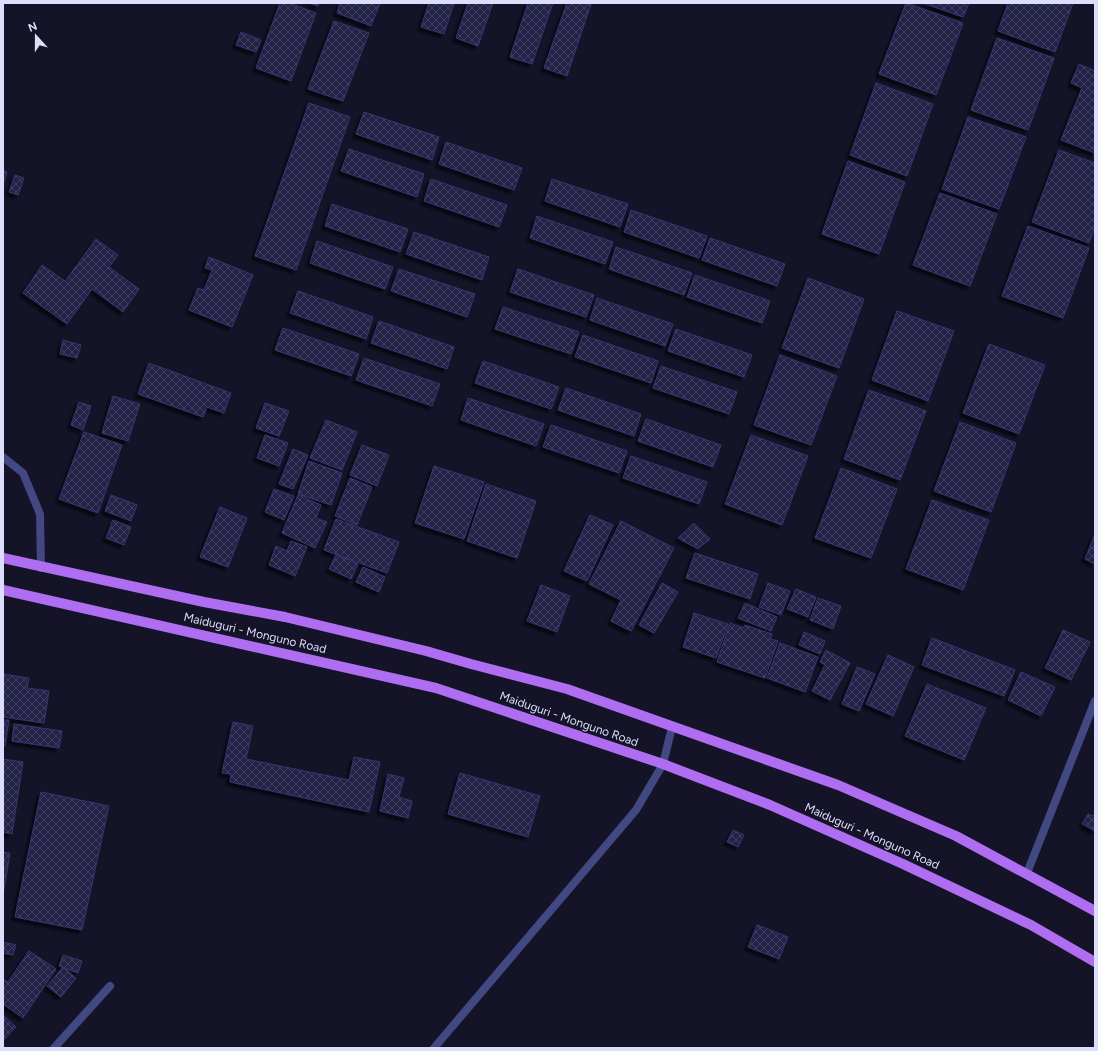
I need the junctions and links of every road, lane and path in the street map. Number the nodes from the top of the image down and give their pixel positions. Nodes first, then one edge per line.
1 (3, 457) edge
2 (3, 558) edge
3 (42, 568) junction
4 (3, 590) edge
5 (1095, 701) edge
6 (672, 727) junction
7 (663, 764) junction
8 (1027, 873) junction
9 (1095, 910) edge
10 (1095, 962) edge
11 (110, 986) dead end
12 (54, 1048) edge
13 (434, 1048) edge

1 - 3 street
2 - 3 main road, Maiduguri - Monguno Road
3 - 6 main road, Maiduguri - Monguno Road
4 - 7 main road, Maiduguri - Monguno Road
5 - 8 street
6 - 7 street
6 - 8 main road, Maiduguri - Monguno Road
7 - 10 main road, Maiduguri - Monguno Road
7 - 13 street
8 - 9 main road, Maiduguri - Monguno Road
11 - 12 street

